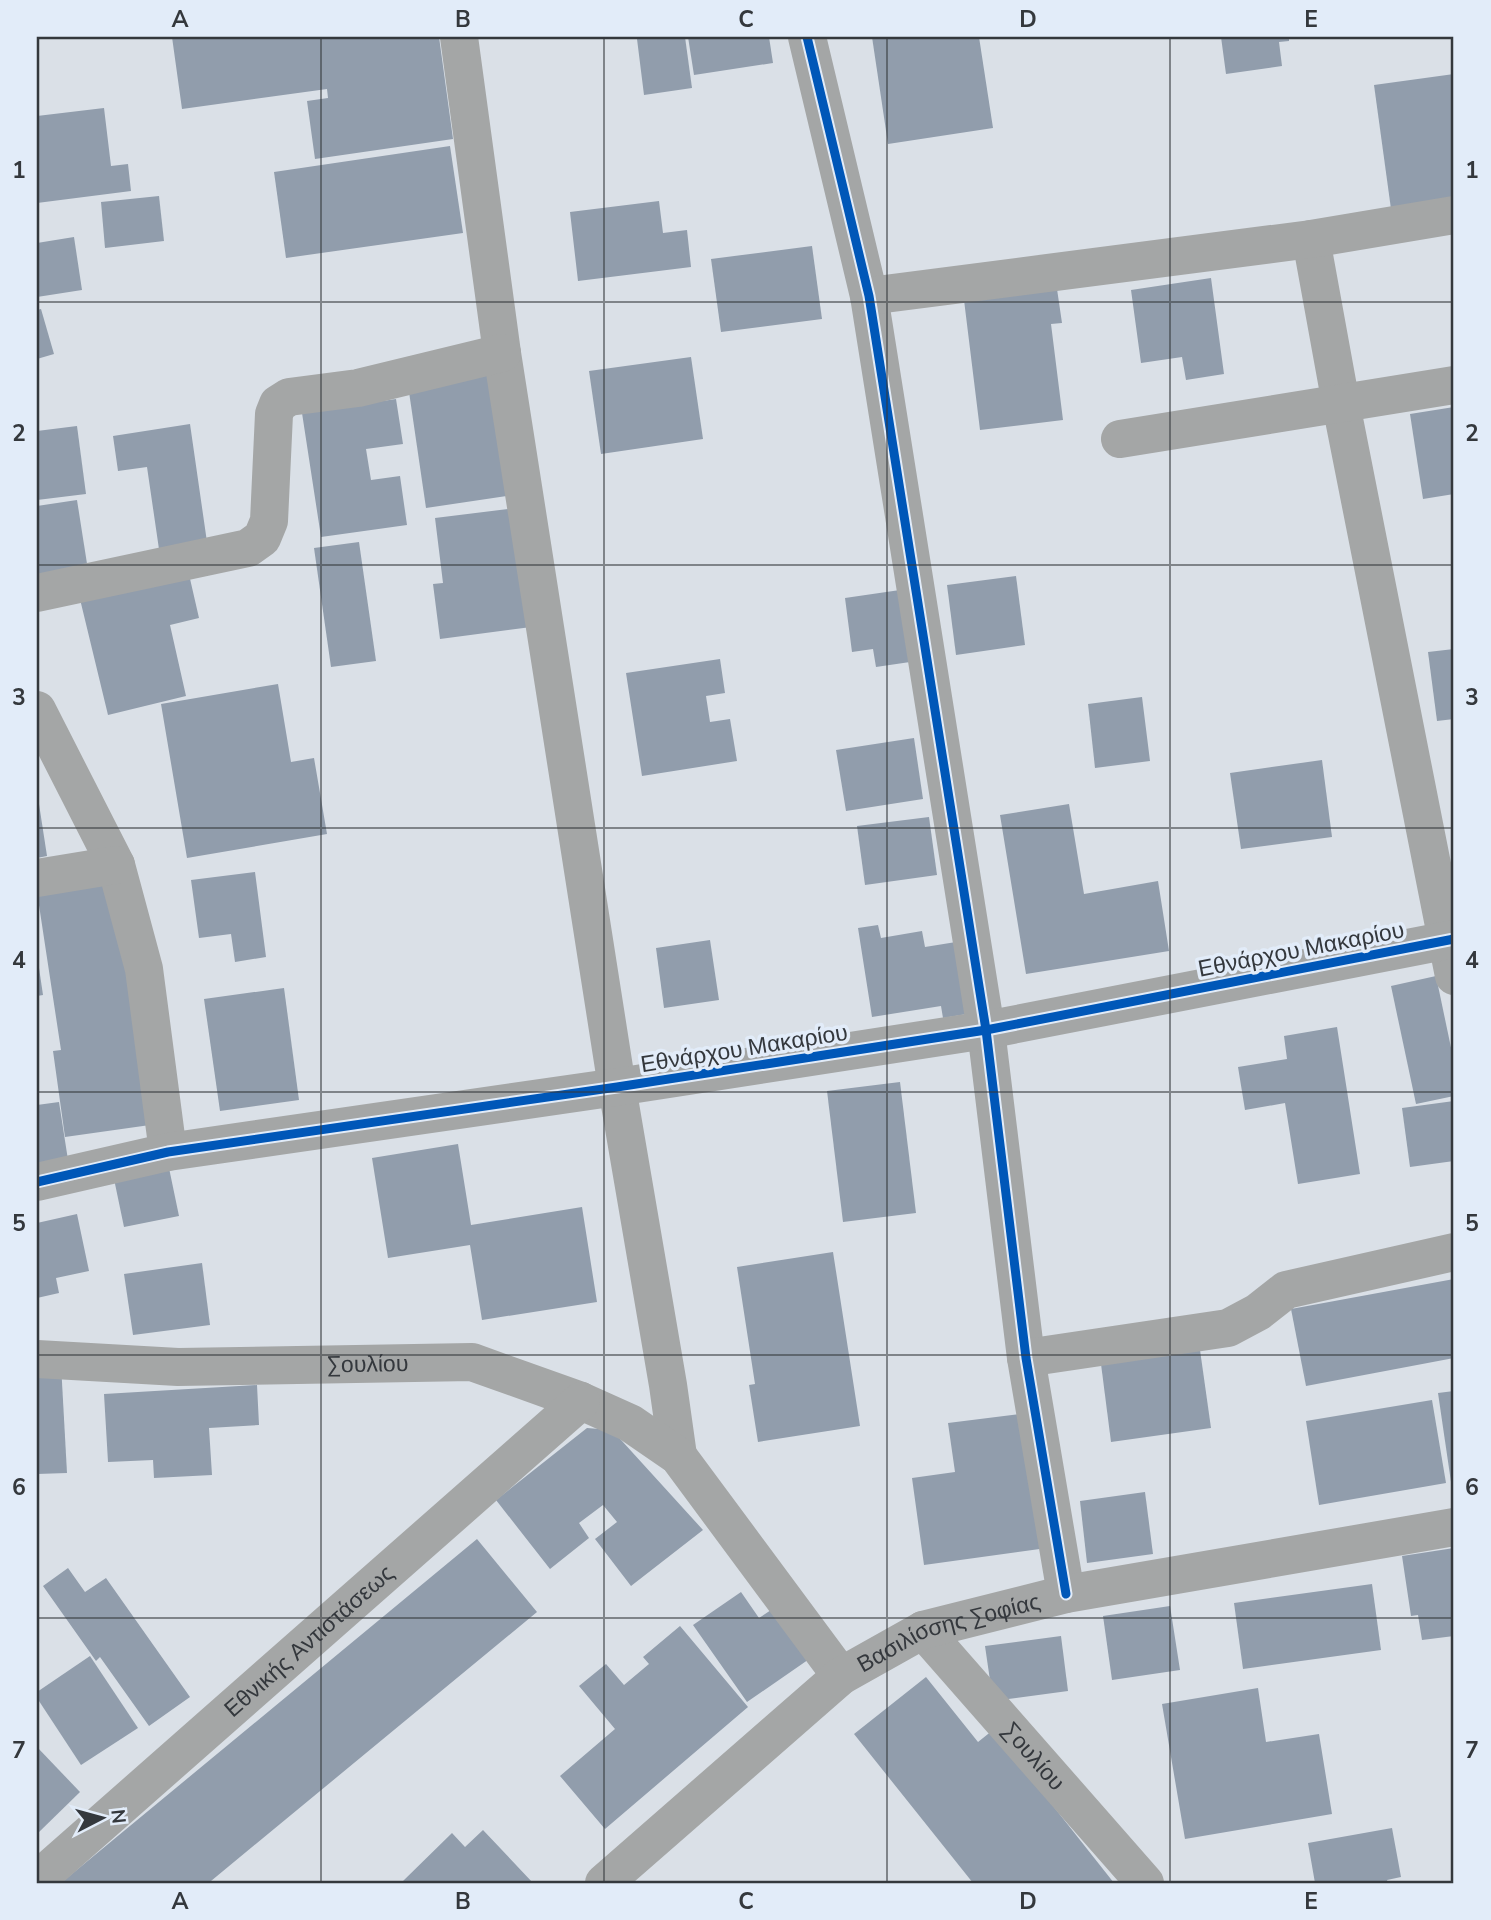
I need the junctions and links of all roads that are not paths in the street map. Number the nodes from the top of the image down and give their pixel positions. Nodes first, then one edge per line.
1 (459, 37) edge
2 (807, 37) edge
3 (1454, 215) edge
4 (1311, 239) junction
5 (869, 296) junction
6 (502, 353) junction
7 (1454, 384) edge
8 (1340, 404) junction
9 (1120, 439) dead end
10 (37, 593) edge
11 (37, 710) edge
12 (116, 865) junction
13 (37, 878) edge
14 (1452, 952) edge
15 (986, 1030) junction
16 (617, 1087) junction
17 (168, 1152) junction
18 (37, 1182) edge
19 (1454, 1252) edge
20 (1026, 1358) junction
21 (37, 1359) edge
22 (581, 1401) junction
23 (678, 1456) junction
24 (1454, 1527) edge
25 (1066, 1594) junction
26 (923, 1630) junction
27 (841, 1676) junction
28 (37, 1880) edge
29 (604, 1883) edge
30 (1145, 1883) edge

1 - 6 street, Σουλίου
2 - 5 street
3 - 4 street
4 - 5 street
4 - 8 street
5 - 15 street
6 - 10 street
6 - 16 street, Σουλίου
7 - 8 street
8 - 9 street
8 - 14 street
11 - 12 street
12 - 13 street
12 - 17 street
14 - 15 street, Εθνάρχου Μακαρίου
15 - 16 street, Εθνάρχου Μακαρίου
15 - 20 street
16 - 17 street, Εθνάρχου Μακαρίου
16 - 23 street, Σουλίου
17 - 18 street, Εθνάρχου Μακαρίου
19 - 20 street
20 - 25 street
21 - 22 street, Σουλίου
22 - 23 street, Σουλίου
22 - 28 street, Εθνικής Αντιστάσεως
23 - 27 street, Σουλίου
24 - 25 street, Βασιλίσσης Σοφίας
25 - 26 street, Βασιλίσσης Σοφίας
26 - 27 street, Βασιλίσσης Σοφίας
26 - 30 street, Σουλίου
27 - 29 street, Βασιλίσσης Σοφίας

